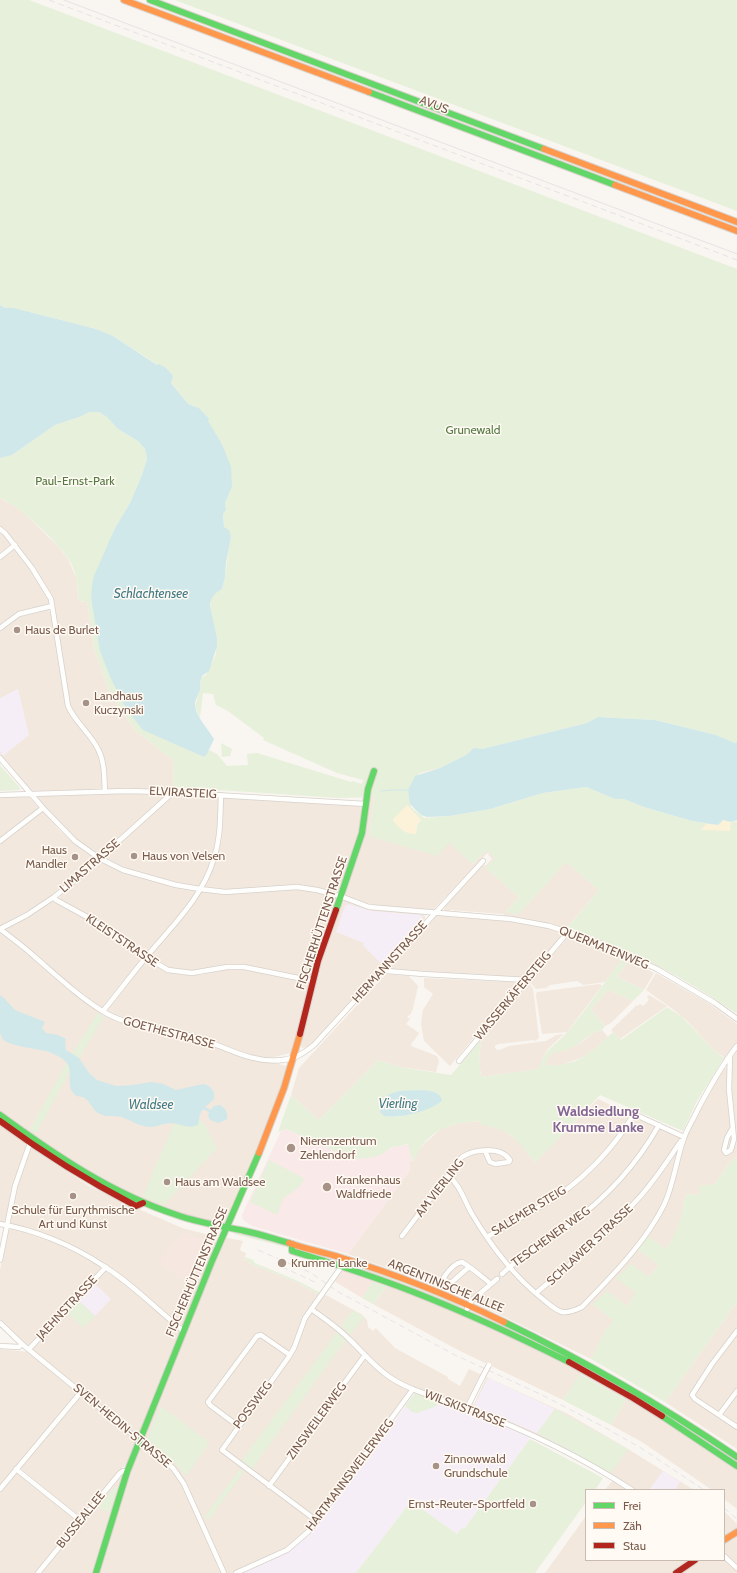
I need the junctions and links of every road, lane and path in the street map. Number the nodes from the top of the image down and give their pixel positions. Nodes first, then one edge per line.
1 (124, 0) edge
2 (150, 0) edge
3 (737, 222) edge
4 (737, 231) edge
5 (0, 529) edge
6 (15, 545) junction
7 (0, 557) edge
8 (52, 606) junction
9 (0, 628) edge
10 (0, 758) edge
11 (374, 771) dead end
12 (105, 792) junction
13 (170, 792) junction
14 (30, 794) junction
15 (0, 795) edge
16 (221, 795) junction
17 (366, 804) junction
18 (42, 808) junction
19 (0, 841) edge
20 (99, 858) junction
21 (483, 861) dead end
22 (200, 889) junction
23 (340, 896) junction
24 (54, 897) junction
25 (435, 912) junction
26 (0, 929) edge
27 (568, 932) junction
28 (146, 957) junction
29 (385, 968) junction
30 (528, 980) junction
31 (313, 981) junction
32 (103, 1011) junction
33 (737, 1019) edge
34 (737, 1046) edge
35 (730, 1055) junction
36 (294, 1058) junction
37 (459, 1061) dead end
38 (0, 1115) edge
39 (0, 1121) edge
40 (659, 1125) junction
41 (732, 1129) dead end
42 (684, 1137) junction
43 (30, 1143) junction
44 (485, 1151) junction
45 (448, 1175) junction
46 (143, 1203) junction
47 (0, 1224) edge
48 (8, 1225) junction
49 (227, 1227) junction
50 (402, 1236) dead end
51 (487, 1237) junction
52 (292, 1244) junction
53 (344, 1258) junction
54 (0, 1260) edge
55 (342, 1266) junction
56 (106, 1267) junction
57 (469, 1267) junction
58 (509, 1267) junction
59 (502, 1274) dead end
60 (497, 1279) dead end
61 (491, 1284) junction
62 (536, 1293) junction
63 (469, 1305) junction
64 (312, 1308) junction
65 (465, 1312) junction
66 (0, 1323) edge
67 (183, 1331) junction
68 (737, 1331) edge
69 (22, 1344) junction
70 (0, 1346) edge
71 (29, 1349) junction
72 (290, 1355) junction
73 (365, 1355) junction
74 (489, 1365) dead end
75 (413, 1389) junction
76 (737, 1391) edge
77 (80, 1392) junction
78 (467, 1408) junction
79 (719, 1415) junction
80 (238, 1426) junction
81 (737, 1428) edge
82 (140, 1440) junction
83 (737, 1458) edge
84 (737, 1466) edge
85 (16, 1469) junction
86 (127, 1472) junction
87 (269, 1486) junction
88 (0, 1489) edge
89 (630, 1489) edge
90 (81, 1521) junction
91 (317, 1521) junction
92 (737, 1532) edge
93 (725, 1539) edge
94 (725, 1557) edge
95 (694, 1561) edge
96 (737, 1568) edge
97 (38, 1573) edge
98 (96, 1573) edge
99 (224, 1573) edge
100 (236, 1573) edge
101 (676, 1573) edge

1 - 4 main road, AVUS
2 - 3 main road, AVUS
5 - 6 street
6 - 7 street
6 - 8 street
8 - 9 street
8 - 12 street
10 - 14 street, QUERMATENWEG
11 - 17 main road, FISCHERHÜTTENSTRASSE
12 - 13 street, ELVIRASTEIG
12 - 14 street, ELVIRASTEIG
13 - 16 street, ELVIRASTEIG
13 - 20 street, LIMASTRASSE
14 - 15 street, ELVIRASTEIG
14 - 18 street, QUERMATENWEG
16 - 17 street, ELVIRASTEIG
16 - 22 street
17 - 23 main road, FISCHERHÜTTENSTRASSE
18 - 19 street
18 - 20 street, QUERMATENWEG
20 - 22 street, QUERMATENWEG
20 - 24 street, LIMASTRASSE
21 - 25 street, HERMANNSTRASSE
22 - 23 street, QUERMATENWEG
22 - 28 street
23 - 25 street, QUERMATENWEG
23 - 31 main road, FISCHERHÜTTENSTRASSE
24 - 26 street, LIMASTRASSE
24 - 28 street, KLEISTSTRASSE
25 - 27 street, QUERMATENWEG
25 - 29 street, HERMANNSTRASSE
26 - 32 street, GOETHESTRASSE
27 - 30 street, WASSERKÄFERSTEIG
27 - 33 street, QUERMATENWEG
28 - 31 street, KLEISTSTRASSE
28 - 32 street
29 - 30 street
29 - 36 street, HERMANNSTRASSE
30 - 37 street, WASSERKÄFERSTEIG
31 - 36 main road, FISCHERHÜTTENSTRASSE
32 - 36 street, GOETHESTRASSE
34 - 35 street
35 - 41 street
35 - 42 street
36 - 49 main road, FISCHERHÜTTENSTRASSE
38 - 46 main road, ARGENTINISCHE ALLEE
39 - 43 main road
40 - 42 street
40 - 51 street, SALEMER STEIG
40 - 58 street, TESCHENER WEG
42 - 62 street, SCHLAWER STRASSE
42 - 62 street
43 - 46 main road
43 - 48 street
44 - 44 street, AM VIERLING
44 - 45 street, AM VIERLING
45 - 50 street, AM VIERLING
45 - 51 street
46 - 49 main road, ARGENTINISCHE ALLEE
47 - 48 street
48 - 54 street
48 - 56 street
49 - 52 main road, ARGENTINISCHE ALLEE
49 - 67 main road, FISCHERHÜTTENSTRASSE
51 - 58 street
52 - 53 main road, ARGENTINISCHE ALLEE
52 - 55 main road, ARGENTINISCHE ALLEE
53 - 55 street, POSSWEG
53 - 63 main road, ARGENTINISCHE ALLEE
55 - 64 street, POSSWEG, bridge
55 - 65 main road, ARGENTINISCHE ALLEE
56 - 67 street
56 - 71 street, JAEHNSTRASSE
57 - 57 street
57 - 61 street
58 - 59 street, TESCHENER WEG
58 - 62 street
60 - 61 street
61 - 63 street
63 - 65 street
63 - 83 main road, ARGENTINISCHE ALLEE
64 - 72 street, POSSWEG
64 - 73 street, WILSKISTRASSE
65 - 84 main road, ARGENTINISCHE ALLEE
66 - 69 street, SVEN-HEDIN-STRASSE
67 - 82 main road, FISCHERHÜTTENSTRASSE
68 - 79 street
69 - 70 street
69 - 71 street, SVEN-HEDIN-STRASSE
71 - 77 street, SVEN-HEDIN-STRASSE
72 - 80 street, POSSWEG
72 - 80 street
73 - 75 street, WILSKISTRASSE
73 - 87 street, ZINSWEILERWEG
74 - 78 street, bridge
75 - 78 street, WILSKISTRASSE
75 - 91 street, HARTMANNSWEILERWEG
76 - 79 street
77 - 82 street, SVEN-HEDIN-STRASSE
77 - 85 street
78 - 89 street, WILSKISTRASSE
79 - 81 street
80 - 87 street, POSSWEG
82 - 86 main road, FISCHERHÜTTENSTRASSE
82 - 99 street, SVEN-HEDIN-STRASSE
85 - 88 street
85 - 90 street
86 - 90 street, BUSSEALLEE
86 - 98 main road, FISCHERHÜTTENSTRASSE
87 - 91 street, POSSWEG
90 - 97 street, BUSSEALLEE
91 - 100 street, HARTMANNSWEILERWEG
92 - 93 main road
94 - 96 street
95 - 101 main road

